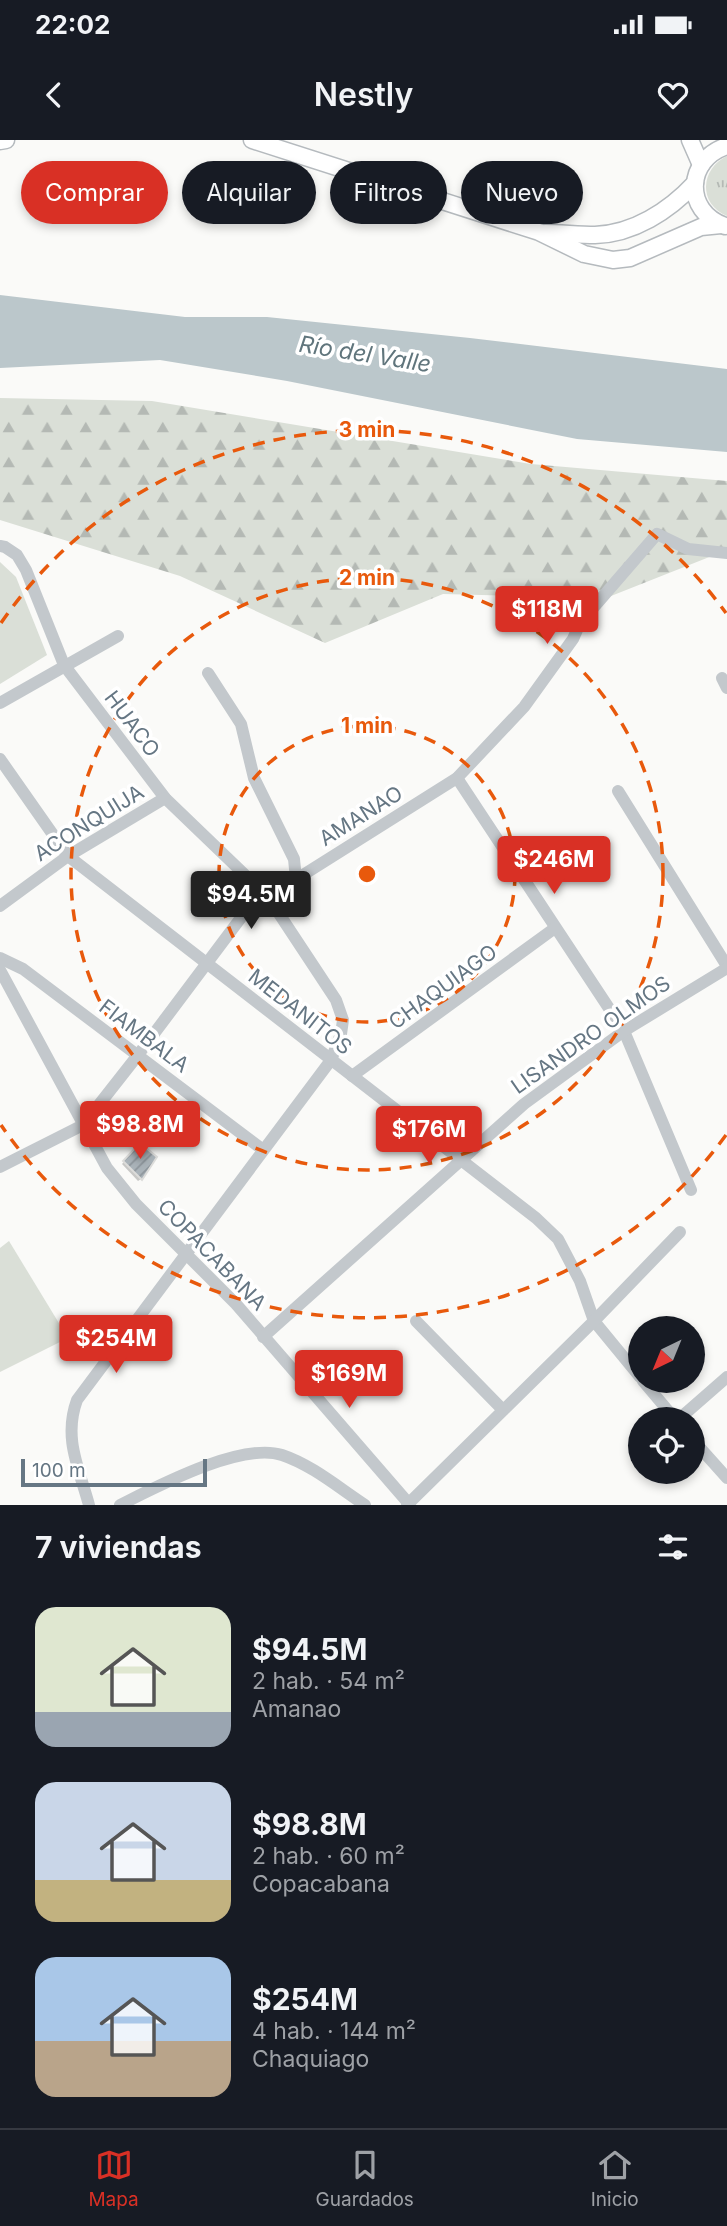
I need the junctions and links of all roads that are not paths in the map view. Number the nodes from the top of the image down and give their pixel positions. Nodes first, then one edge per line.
1 (6, 140) edge
2 (252, 140) edge
3 (690, 140) edge
4 (712, 140) edge
5 (0, 141) edge
6 (727, 145) edge
7 (701, 165) junction
8 (695, 184) junction
9 (724, 226) edge
10 (539, 232) junction
11 (3, 547) edge
12 (727, 553) edge
13 (118, 636) dead end
14 (64, 665) junction
15 (208, 673) dead end
16 (0, 703) edge
17 (0, 758) edge
18 (457, 778) junction
19 (618, 791) dead end
20 (165, 798) junction
21 (68, 856) junction
22 (296, 879) junction
23 (268, 897) junction
24 (0, 906) edge
25 (555, 928) junction
26 (0, 958) edge
27 (206, 964) junction
28 (727, 967) edge
29 (0, 970) edge
30 (624, 1031) junction
31 (138, 1055) junction
32 (331, 1060) junction
33 (352, 1076) junction
34 (83, 1125) junction
35 (262, 1149) junction
36 (460, 1160) junction
37 (0, 1167) edge
38 (691, 1190) dead end
39 (680, 1232) dead end
40 (185, 1255) junction
41 (416, 1321) dead end
42 (594, 1321) junction
43 (263, 1337) junction
44 (628, 1362) edge
45 (727, 1377) edge
46 (654, 1393) edge
47 (666, 1407) edge
48 (691, 1407) edge
49 (503, 1410) junction
50 (705, 1453) edge
51 (727, 1478) edge
52 (409, 1504) edge
53 (89, 1505) edge
54 (120, 1505) edge
55 (365, 1505) edge

1 - 5 main road
2 - 10 main road
3 - 7 main road
4 - 6 main road
6 - 7 main road
7 - 8 main road
8 - 9 main road
8 - 10 main road
9 - 10 main road
11 - 14 street, HUACO
12 - 18 street, AMANAO
13 - 14 street
14 - 16 street
14 - 20 street, HUACO
15 - 22 street
17 - 21 street, MEDANITOS
18 - 22 street, AMANAO
18 - 25 street
19 - 28 street
20 - 21 street, ACONQUIJA
20 - 23 street, HUACO
21 - 24 street, ACONQUIJA
21 - 27 street, MEDANITOS
22 - 23 street, AMANAO
23 - 27 street, AMANAO
23 - 32 street, HUACO
25 - 30 street
25 - 33 street, CHAQUIAGO
26 - 31 street, FIAMBALA
27 - 31 street, AMANAO
27 - 32 street, MEDANITOS
28 - 30 street, LISANDRO OLMOS
29 - 34 street, COPACABANA
30 - 36 street, LISANDRO OLMOS
30 - 38 street
31 - 34 street, AMANAO
31 - 35 street, FIAMBALA
32 - 33 street, MEDANITOS
32 - 35 street
33 - 36 street, MEDANITOS
34 - 37 street
34 - 40 street, COPACABANA
35 - 40 street
36 - 42 street, MEDANITOS
36 - 43 street, LISANDRO OLMOS
39 - 42 street
40 - 43 street, COPACABANA
40 - 53 street
41 - 49 street
42 - 44 street
42 - 49 street
43 - 52 street, COPACABANA
45 - 48 street
46 - 47 street
49 - 52 street
50 - 51 street
54 - 55 street

